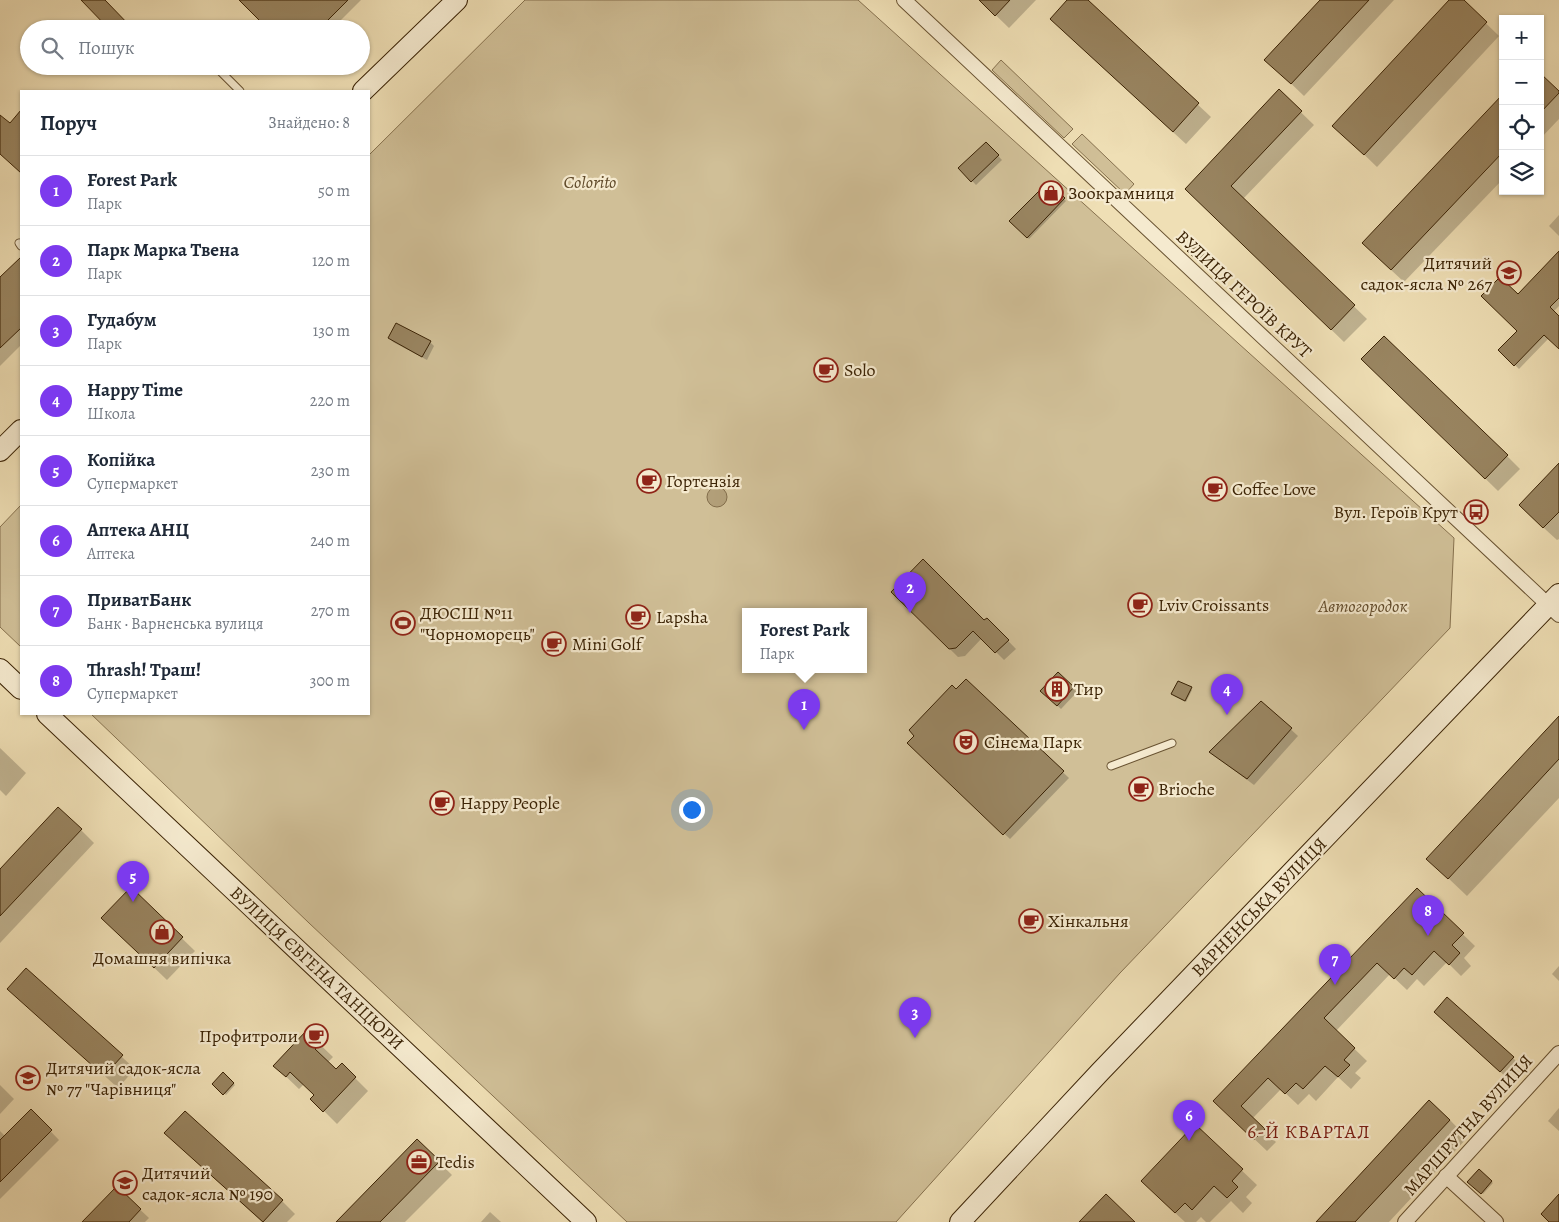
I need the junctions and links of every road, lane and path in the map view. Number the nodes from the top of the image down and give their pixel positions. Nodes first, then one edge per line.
1 (457, 0) edge
2 (904, 0) edge
3 (223, 75) edge
4 (239, 90) edge
5 (365, 90) edge
6 (20, 431) edge
7 (0, 450) edge
8 (1556, 605) edge
9 (0, 669) edge
10 (20, 688) edge
11 (48, 715) edge
12 (1172, 743) dead end
13 (1111, 766) dead end
14 (1559, 1053) edge
15 (1446, 1176) junction
16 (586, 1222) edge
17 (960, 1222) edge
18 (1406, 1222) edge
19 (1496, 1222) edge

1 - 5 street
2 - 8 street, ВУЛИЦЯ ГЕРОЇВ КРУТ
3 - 4 lane
6 - 7 street
8 - 17 street, ВАРНЕНСЬКА ВУЛИЦЯ
9 - 10 street
11 - 16 street, ВУЛИЦЯ ЄВГЕНА ТАНЦЮРИ
12 - 13 lane
14 - 15 street, МАРШРУТНА ВУЛИЦЯ
15 - 18 street, МАРШРУТНА ВУЛИЦЯ
15 - 19 street

